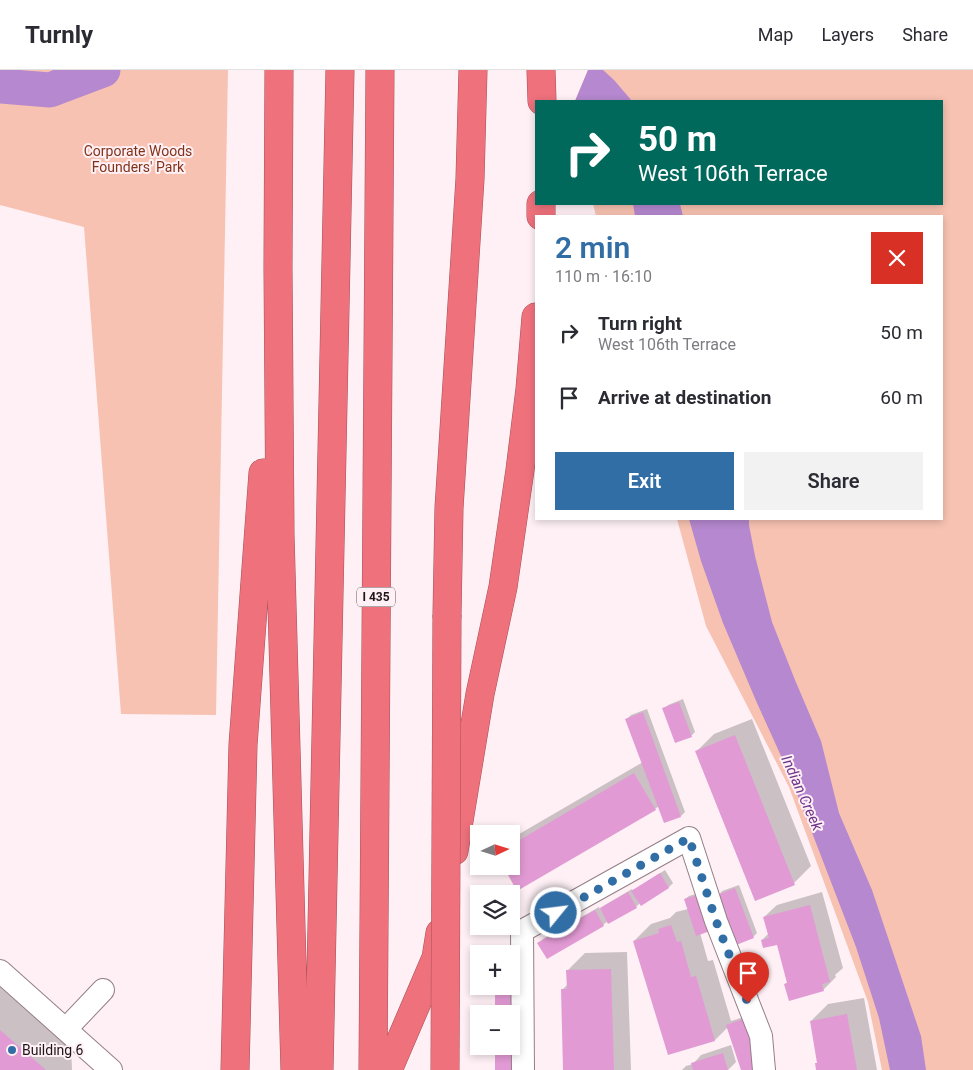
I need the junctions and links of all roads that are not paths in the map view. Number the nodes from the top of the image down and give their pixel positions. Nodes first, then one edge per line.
1 (279, 70) edge
2 (340, 70) edge
3 (380, 70) edge
4 (472, 70) edge
5 (541, 70) edge
6 (542, 100) edge
7 (278, 267) junction
8 (535, 329) edge
9 (0, 971) edge
10 (103, 990) dead end
11 (66, 1029) junction
12 (111, 1070) edge
13 (235, 1070) edge
14 (295, 1070) edge
15 (319, 1070) edge
16 (373, 1070) edge
17 (388, 1070) edge
18 (445, 1070) edge
19 (523, 1070) edge
20 (764, 1070) edge

1 - 7 highway
2 - 15 highway
3 - 16 highway, I 435
4 - 18 highway, bridge
5 - 6 highway
7 - 13 highway
7 - 14 highway
8 - 17 highway
9 - 11 street
10 - 11 street
11 - 12 street
19 - 20 street

